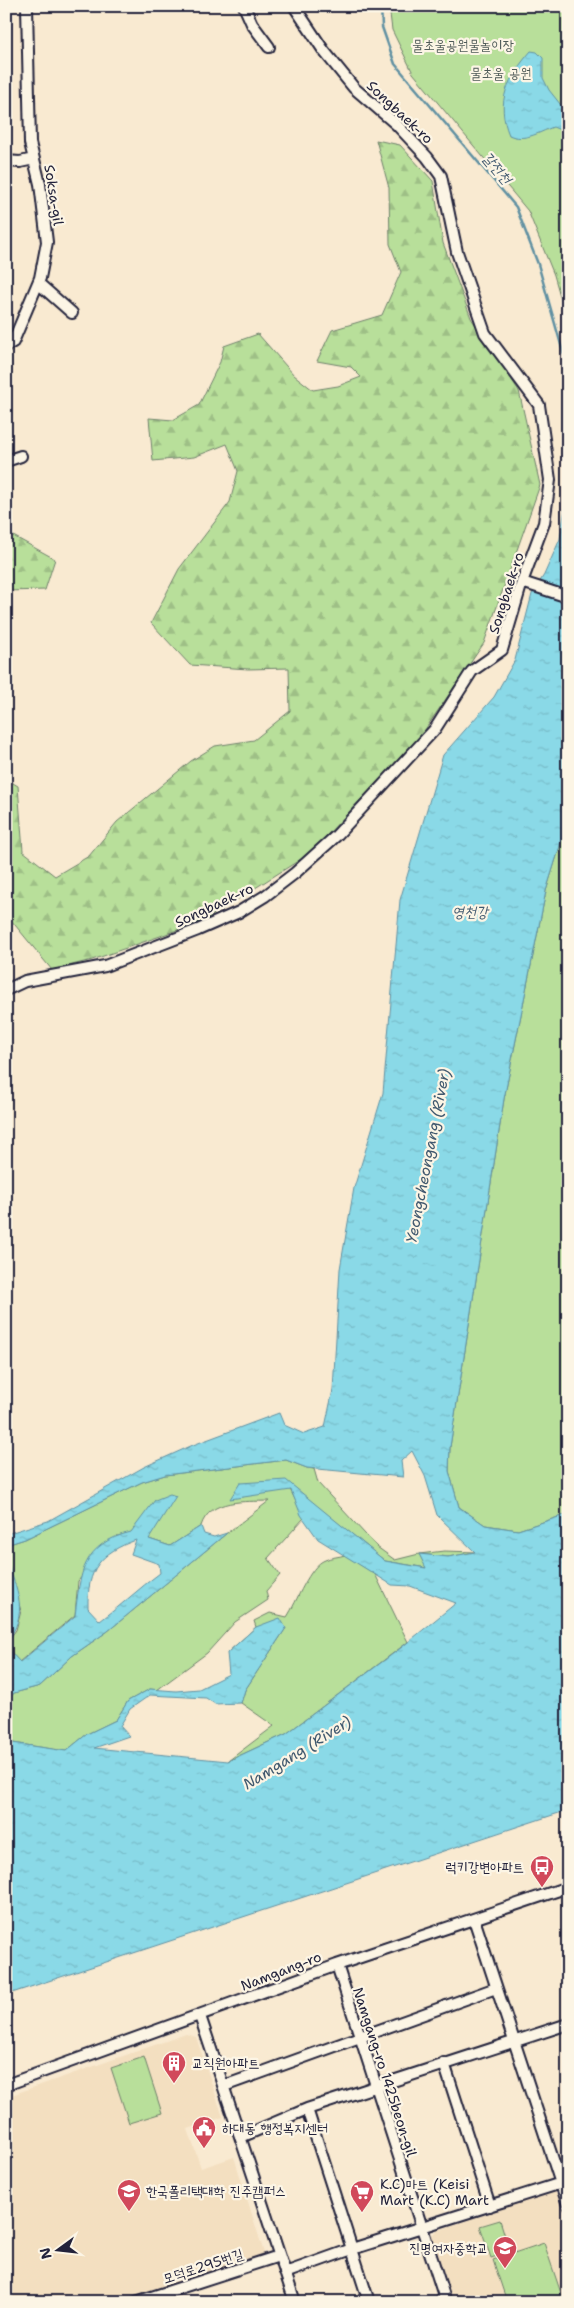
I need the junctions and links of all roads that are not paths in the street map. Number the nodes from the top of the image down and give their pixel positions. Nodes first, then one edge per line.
1 (27, 6) edge
2 (244, 6) edge
3 (294, 6) edge
4 (270, 47) dead end
5 (34, 159) junction
6 (6, 161) edge
7 (38, 283) junction
8 (72, 313) dead end
9 (6, 346) edge
10 (21, 456) dead end
11 (6, 461) edge
12 (522, 582) junction
13 (568, 597) edge
14 (6, 990) edge
15 (568, 1887) edge
16 (474, 1919) junction
17 (337, 1965) junction
18 (496, 1988) junction
19 (200, 2016) junction
20 (568, 2024) edge
21 (358, 2037) junction
22 (514, 2040) junction
23 (444, 2063) junction
24 (6, 2086) edge
25 (224, 2086) junction
26 (376, 2086) junction
27 (307, 2109) junction
28 (241, 2137) junction
29 (564, 2182) edge
30 (568, 2205) edge
31 (490, 2206) junction
32 (421, 2227) junction
33 (352, 2249) junction
34 (279, 2256) junction
35 (285, 2273) junction
36 (136, 2302) edge
37 (295, 2302) edge
38 (369, 2302) edge
39 (446, 2302) edge

1 - 5 street, Soksa-gil
2 - 4 street
3 - 12 street, Songbaek-ro
5 - 6 street, Soksa-gil
5 - 7 street, Soksa-gil
7 - 8 street
7 - 9 street, Soksa-gil
10 - 11 street
12 - 13 street
12 - 14 street, Songbaek-ro
15 - 16 street, Namgang-ro
16 - 17 street, Namgang-ro
16 - 18 street
17 - 19 street, Namgang-ro
17 - 21 street, Namgang-ro 1425beon-gil
18 - 21 street
18 - 22 street
19 - 24 street, Namgang-ro
19 - 25 street
20 - 22 street
21 - 25 street
21 - 26 street, Namgang-ro 1425beon-gil
22 - 23 street
22 - 29 street
23 - 26 street
23 - 31 street
25 - 28 street
26 - 27 street
26 - 32 street, Namgang-ro 1425beon-gil
27 - 28 street
27 - 33 street
28 - 34 street
29 - 30 street
29 - 31 street
31 - 32 street
32 - 33 street
32 - 39 street, Namgang-ro 1425beon-gil
33 - 35 street
33 - 38 street
34 - 35 street
34 - 36 street, 모덕로295번길
35 - 37 street

